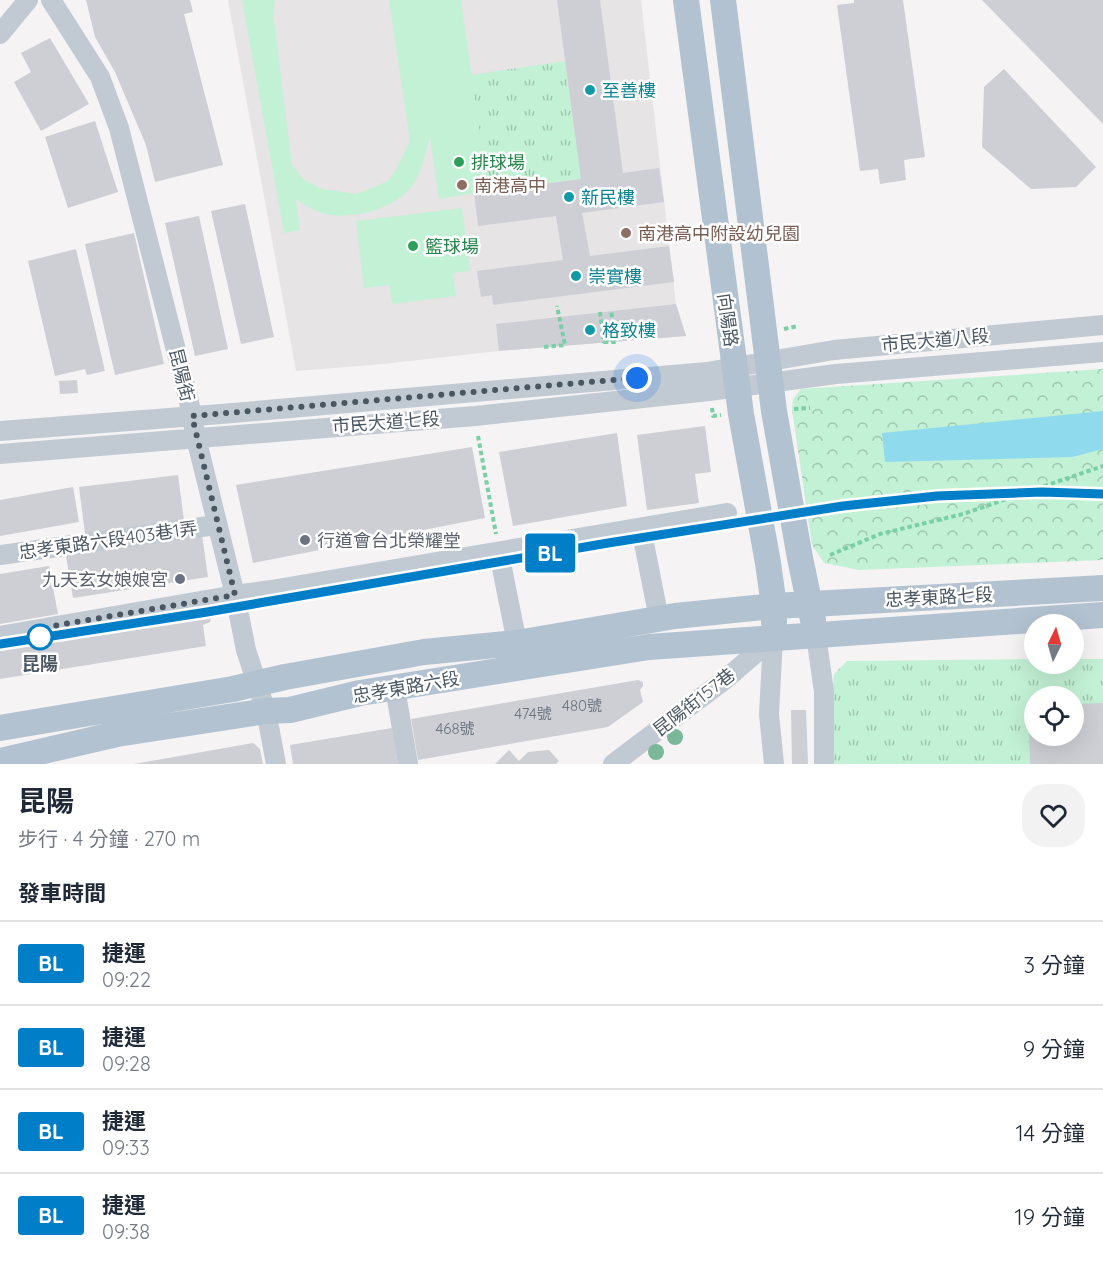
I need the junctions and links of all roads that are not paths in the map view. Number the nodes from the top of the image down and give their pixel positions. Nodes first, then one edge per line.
1 (28, 0) edge
2 (51, 0) edge
3 (686, 0) edge
4 (723, 0) edge
5 (0, 34) edge
6 (1103, 325) edge
7 (1103, 352) edge
8 (770, 373) junction
9 (736, 377) junction
10 (192, 416) junction
11 (0, 431) edge
12 (196, 438) junction
13 (0, 453) edge
14 (727, 513) dead end
15 (216, 525) junction
16 (641, 528) junction
17 (500, 553) junction
18 (0, 555) edge
19 (1103, 588) edge
20 (235, 595) junction
21 (811, 604) junction
22 (774, 606) junction
23 (1103, 615) edge
24 (659, 619) junction
25 (816, 635) junction
26 (0, 636) edge
27 (773, 638) junction
28 (517, 644) junction
29 (256, 683) junction
30 (395, 688) junction
31 (266, 711) junction
32 (0, 728) edge
33 (32, 759) edge
34 (0, 761) edge
35 (276, 764) edge
36 (408, 764) edge
37 (614, 764) edge
38 (774, 764) edge
39 (824, 764) edge

1 - 5 street
2 - 10 street, 昆陽街
3 - 9 main road, 向陽路
4 - 8 main road, 向陽路
6 - 8 street, 市民大道八段
7 - 8 street, 市民大道八段
8 - 9 street, 市民大道七段
8 - 21 main road, 向陽路
9 - 10 street, 市民大道七段
9 - 12 street, 市民大道七段
9 - 22 main road, 向陽路
10 - 11 street, 市民大道七段
10 - 12 street, 昆陽街
12 - 13 street, 市民大道七段
12 - 15 street, 昆陽街
14 - 16 street
15 - 18 street, 忠孝東路六段403巷1弄
15 - 20 street, 昆陽街
16 - 17 street
16 - 24 street
17 - 20 street
17 - 28 street
19 - 21 main road, 忠孝東路七段
20 - 26 street
20 - 29 street, 昆陽街
21 - 22 main road, 忠孝東路七段
21 - 25 main road, 向陽路
22 - 24 main road, 忠孝東路六段
22 - 27 main road, 向陽路
23 - 25 main road, 忠孝東路七段
24 - 28 main road, 忠孝東路六段
25 - 27 main road, 忠孝東路六段
25 - 39 street
27 - 30 main road, 忠孝東路六段
27 - 37 street, 昆陽街157巷
27 - 38 street
28 - 29 main road, 忠孝東路六段
29 - 31 street, 昆陽街
29 - 32 main road, 忠孝東路六段
30 - 31 main road, 忠孝東路六段
30 - 36 street
31 - 33 main road, 忠孝東路六段
31 - 35 street, 昆陽街
33 - 34 main road, 忠孝東路六段

